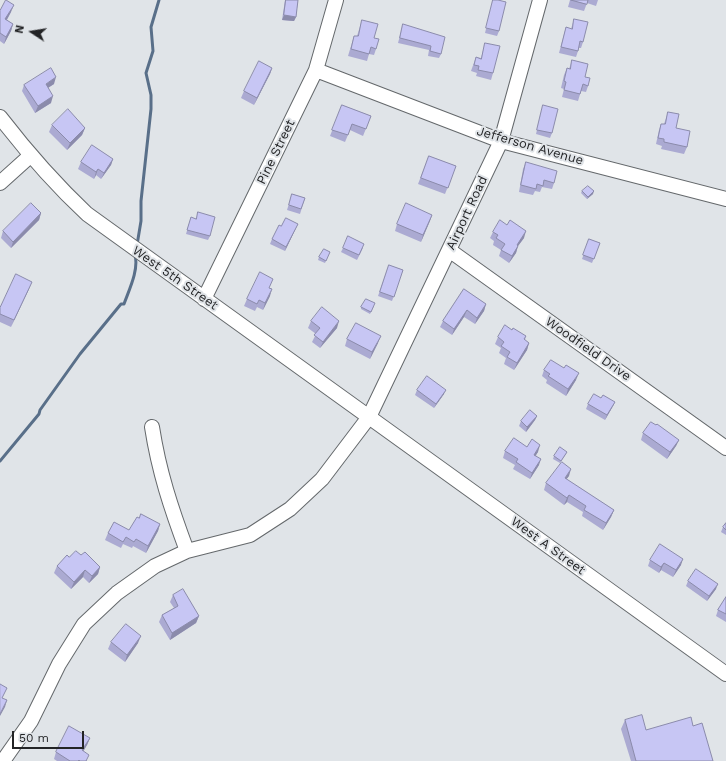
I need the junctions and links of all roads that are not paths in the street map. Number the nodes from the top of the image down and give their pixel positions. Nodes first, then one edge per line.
1 (336, 0) edge
2 (540, 0) edge
3 (316, 70) junction
4 (0, 117) edge
5 (501, 141) junction
6 (30, 156) junction
7 (0, 183) edge
8 (726, 199) edge
9 (449, 250) junction
10 (204, 299) junction
11 (369, 417) junction
12 (152, 427) dead end
13 (726, 448) edge
14 (187, 551) junction
15 (726, 674) edge
16 (3, 761) edge

1 - 3 street, Pine Street
2 - 5 street, Airport Road
3 - 5 street, Jefferson Avenue
3 - 10 street, Pine Street
4 - 6 street, West 5th Street
5 - 8 street, Jefferson Avenue
5 - 9 street, Airport Road
6 - 7 street
6 - 10 street, West 5th Street
9 - 11 street, Airport Road
9 - 13 street, Woodfield Drive
10 - 11 street, West 5th Street
11 - 14 street, Airport Road
11 - 15 street, West A Street
12 - 14 street
14 - 16 street, Airport Road

